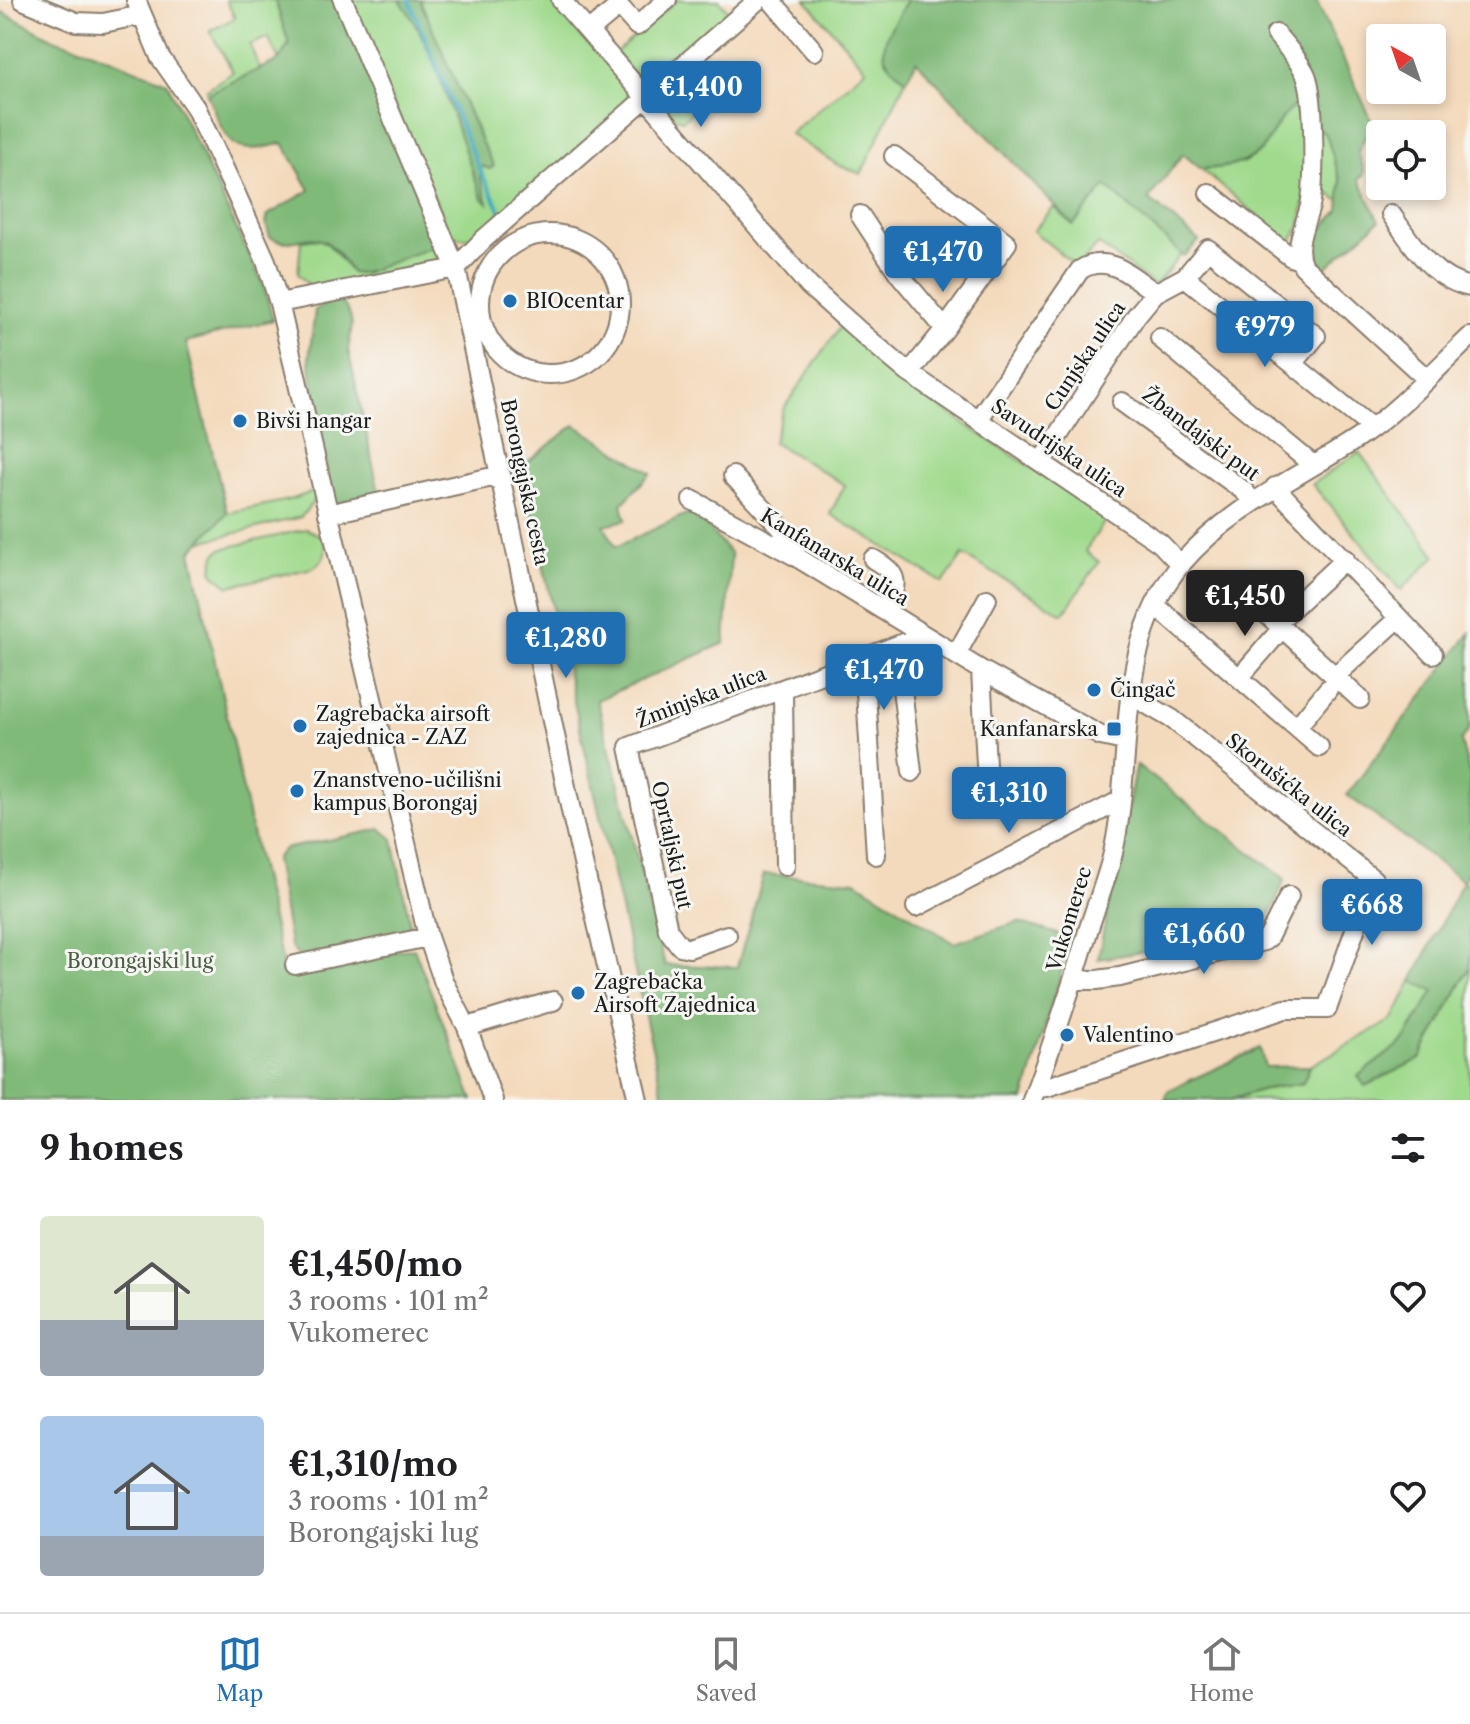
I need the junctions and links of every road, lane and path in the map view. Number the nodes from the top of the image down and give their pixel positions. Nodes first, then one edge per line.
1 (23, 0) edge
2 (343, 0) edge
3 (561, 0) edge
4 (667, 0) edge
5 (758, 0) edge
6 (771, 0) edge
7 (139, 8) edge
8 (589, 31) junction
9 (1276, 34) dead end
10 (814, 51) dead end
11 (648, 99) junction
12 (894, 156) dead end
13 (1209, 193) dead end
14 (1391, 214) dead end
15 (860, 215) dead end
16 (1301, 261) junction
17 (456, 268) junction
18 (1185, 277) junction
19 (1470, 287) edge
20 (1155, 293) junction
21 (279, 303) junction
22 (1347, 318) dead end
23 (945, 329) junction
24 (1470, 337) edge
25 (1160, 338) dead end
26 (501, 352) junction
27 (1293, 364) junction
28 (478, 371) junction
29 (909, 373) junction
30 (1422, 383) junction
31 (1122, 402) dead end
32 (978, 420) junction
33 (1372, 428) junction
34 (1041, 462) junction
35 (1313, 465) junction
36 (501, 475) junction
37 (733, 476) dead end
38 (1275, 487) junction
39 (692, 500) dead end
40 (1253, 502) junction
41 (328, 514) junction
42 (795, 556) junction
43 (873, 559) dead end
44 (1345, 559) junction
45 (1181, 565) junction
46 (1238, 588) dead end
47 (987, 599) dead end
48 (1155, 605) junction
49 (886, 611) junction
50 (1399, 618) junction
51 (1284, 621) junction
52 (922, 636) junction
53 (897, 647) junction
54 (1433, 654) dead end
55 (956, 655) junction
56 (864, 659) junction
57 (981, 670) junction
58 (1240, 677) junction
59 (1332, 682) junction
60 (783, 690) junction
61 (1129, 694) junction
62 (1360, 699) dead end
63 (1297, 727) junction
64 (1124, 741) junction
65 (629, 747) joint
66 (1319, 747) dead end
67 (912, 772) dead end
68 (1121, 800) junction
69 (988, 803) dead end
70 (876, 855) dead end
71 (785, 866) dead end
72 (1289, 896) dead end
73 (916, 907) dead end
74 (727, 935) dead end
75 (428, 937) junction
76 (295, 965) dead end
77 (1073, 980) junction
78 (553, 1001) dead end
79 (467, 1027) junction
80 (1034, 1094) edge
81 (493, 1100) edge
82 (638, 1100) edge

1 - 7 street
2 - 17 street, Borongajska cesta
3 - 8 street, Savudrijska ulica
4 - 8 street
5 - 11 street
6 - 10 street
7 - 21 street
8 - 11 street, Savudrijska ulica
9 - 16 street
11 - 17 street
11 - 29 street, Savudrijska ulica
12 - 23 street
13 - 16 street
14 - 19 street
15 - 23 street
16 - 30 street
17 - 21 street
17 - 28 street, Borongajska cesta
18 - 20 street, Cunjska ulica
18 - 27 street
18 - 27 street, Cunjska ulica
20 - 32 street
20 - 34 street, Cunjska ulica
21 - 41 street
22 - 30 street
23 - 29 street
24 - 30 street, Vukomerec
25 - 35 street
26 - 26 street
26 - 28 street
27 - 33 street
28 - 36 street, Borongajska cesta
29 - 32 street, Savudrijska ulica
30 - 33 street, Vukomerec
31 - 40 street, Žbandajski put
32 - 34 street, Savudrijska ulica
33 - 35 street, Vukomerec
34 - 45 street, Savudrijska ulica
35 - 38 street, Vukomerec
36 - 41 street
36 - 82 street, Borongajska cesta
37 - 42 street
38 - 40 street, Vukomerec
38 - 44 street
39 - 42 street, Kanfanarska ulica
40 - 45 street, Vukomerec
41 - 75 street
42 - 49 street, Kanfanarska ulica
43 - 49 street
44 - 50 street
44 - 51 street
45 - 48 street, Vukomerec
46 - 51 street
47 - 55 street
48 - 58 street
48 - 61 street, Vukomerec
49 - 52 street, Kanfanarska ulica
50 - 54 street
50 - 59 street
51 - 58 street
51 - 59 street
52 - 53 street, Žminjska ulica
52 - 55 street, Kanfanarska ulica
53 - 56 street, Žminjska ulica
53 - 67 street
55 - 57 street, Kanfanarska ulica
56 - 60 street, Žminjska ulica
56 - 70 street
57 - 64 street, Kanfanarska ulica
57 - 69 street
58 - 63 street
59 - 62 street
59 - 63 street
60 - 65 street, Žminjska ulica
60 - 71 street
61 - 64 street, Vukomerec
61 - 80 street, Skorušićka ulica
63 - 66 street
64 - 68 street, Vukomerec
65 - 74 street, Oprtaljski put
68 - 73 street
68 - 77 street, Vukomerec
72 - 77 street
75 - 76 street
75 - 79 street
77 - 80 street, Vukomerec
78 - 79 street
79 - 81 street

